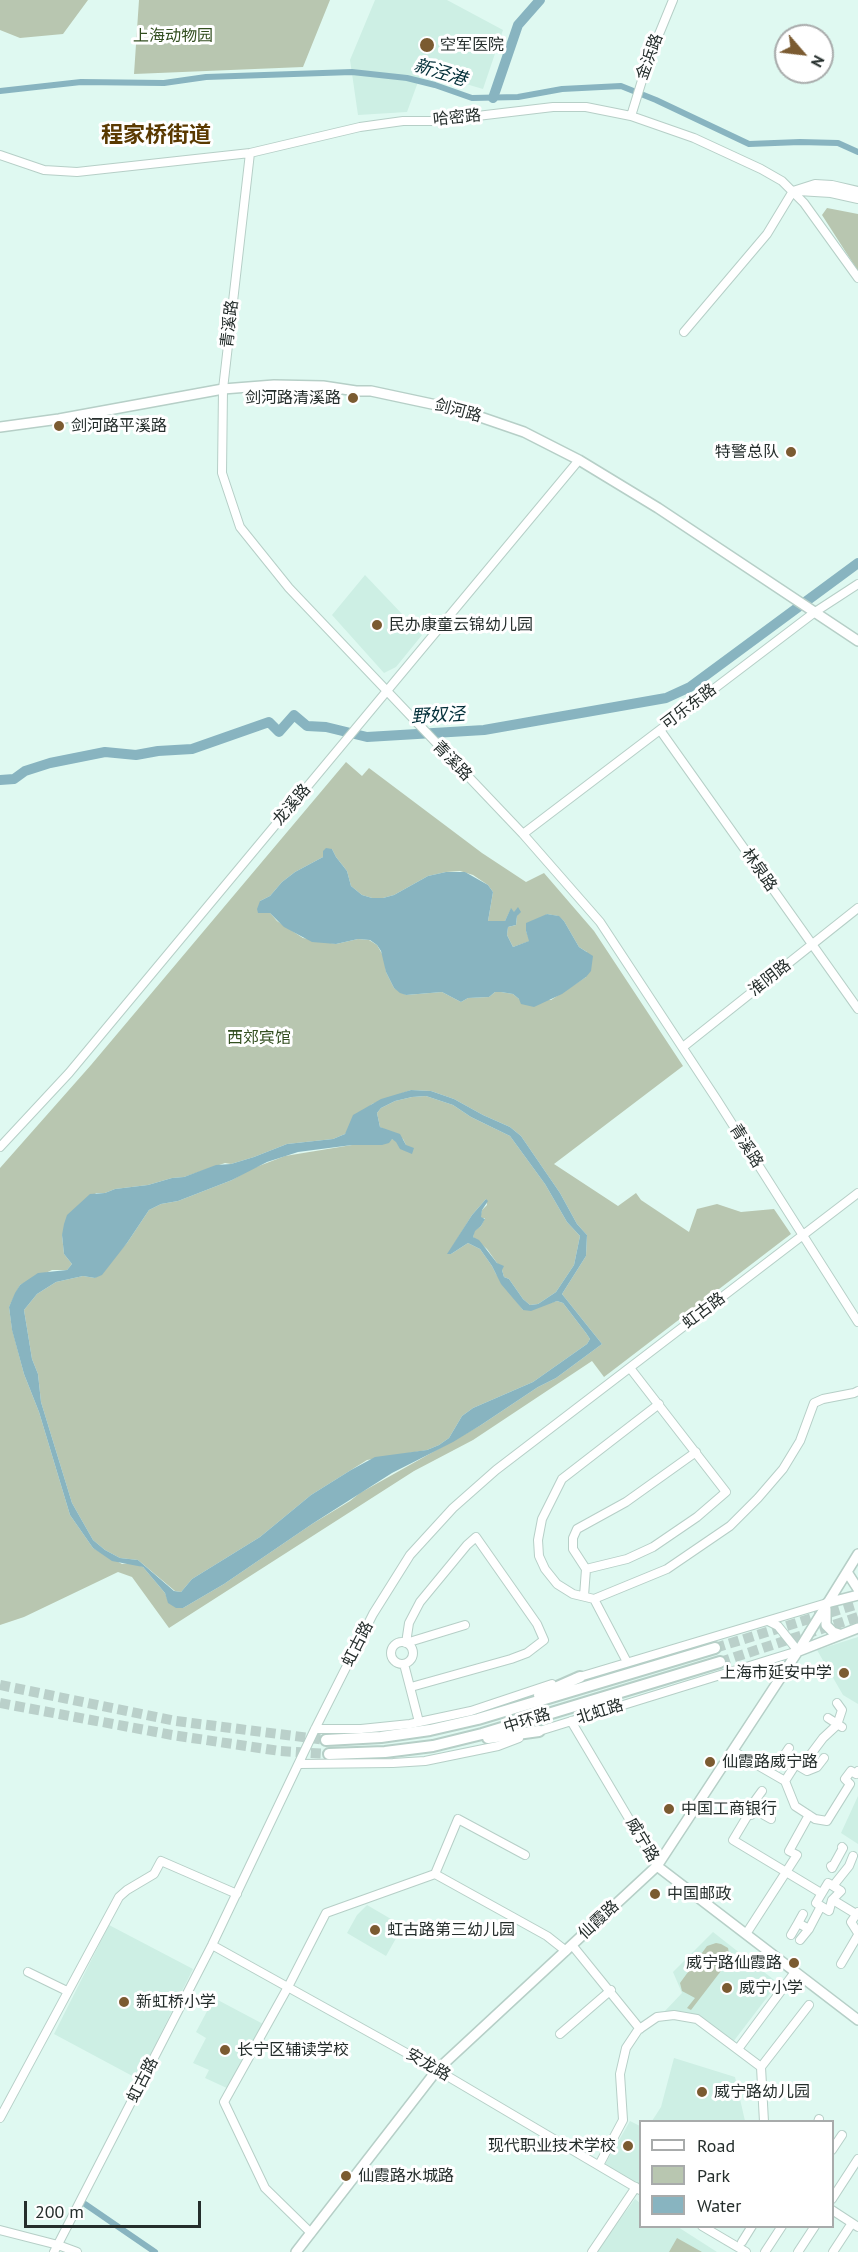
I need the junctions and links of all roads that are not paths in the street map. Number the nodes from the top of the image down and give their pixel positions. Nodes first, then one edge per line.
1 (673, 0) edge
2 (631, 116) junction
3 (250, 153) junction
4 (0, 154) edge
5 (794, 191) junction
6 (858, 191) edge
7 (858, 199) edge
8 (858, 279) edge
9 (684, 332) dead end
10 (223, 389) junction
11 (0, 427) edge
12 (579, 460) junction
13 (858, 584) edge
14 (815, 612) junction
15 (858, 641) edge
16 (387, 691) junction
17 (660, 730) junction
18 (523, 834) junction
19 (858, 908) edge
20 (812, 945) junction
21 (858, 1010) edge
22 (683, 1047) junction
23 (0, 1148) edge
24 (858, 1193) edge
25 (802, 1235) junction
26 (858, 1322) edge
27 (630, 1368) junction
28 (858, 1391) edge
29 (659, 1404) junction
30 (696, 1452) junction
31 (858, 1554) edge
32 (586, 1569) junction
33 (847, 1572) junction
34 (858, 1589) edge
35 (858, 1594) edge
36 (584, 1596) junction
37 (594, 1599) junction
38 (827, 1603) junction
39 (768, 1621) junction
40 (465, 1625) dead end
41 (858, 1628) edge
42 (838, 1634) junction
43 (406, 1643) junction
44 (715, 1648) tunnel mouth
45 (798, 1651) junction
46 (627, 1662) junction
47 (720, 1662) tunnel mouth
48 (405, 1665) junction
49 (580, 1677) junction
50 (411, 1688) junction
51 (837, 1703) dead end
52 (488, 1716) junction
53 (828, 1718) dead end
54 (572, 1721) junction
55 (419, 1722) junction
56 (840, 1725) junction
57 (315, 1729) junction
58 (539, 1731) junction
59 (326, 1740) tunnel mouth
60 (443, 1744) junction
61 (789, 1748) dead end
62 (733, 1751) junction
63 (328, 1754) tunnel mouth
64 (783, 1756) junction
65 (824, 1758) dead end
66 (298, 1764) junction
67 (796, 1764) junction
68 (778, 1765) dead end
69 (858, 1771) edge
70 (785, 1781) junction
71 (762, 1791) dead end
72 (753, 1809) junction
73 (809, 1815) junction
74 (771, 1819) dead end
75 (842, 1848) dead end
76 (525, 1855) dead end
77 (853, 1856) dead end
78 (837, 1859) junction
79 (657, 1866) junction
80 (831, 1866) dead end
81 (849, 1866) junction
82 (786, 1872) junction
83 (435, 1874) junction
84 (833, 1886) junction
85 (821, 1893) junction
86 (237, 1894) junction
87 (833, 1900) junction
88 (821, 1906) junction
89 (857, 1913) edge
90 (803, 1914) dead end
91 (798, 1923) junction
92 (809, 1929) junction
93 (857, 1932) edge
94 (746, 1934) junction
95 (791, 1935) dead end
96 (800, 1940) dead end
97 (212, 1945) junction
98 (569, 1948) junction
99 (841, 1964) dead end
100 (28, 1972) dead end
101 (795, 1972) junction
102 (288, 1988) junction
103 (611, 1990) junction
104 (67, 1991) junction
105 (809, 2005) dead end
106 (858, 2020) edge
107 (640, 2029) junction
108 (560, 2034) dead end
109 (738, 2049) junction
110 (761, 2067) junction
111 (437, 2070) junction
112 (0, 2118) edge
113 (764, 2120) edge
114 (842, 2136) dead end
115 (834, 2147) edge
116 (858, 2159) edge
117 (599, 2165) junction
118 (638, 2189) edge
119 (834, 2195) edge
120 (834, 2211) edge
121 (856, 2225) edge
122 (705, 2228) edge
123 (751, 2228) edge
124 (781, 2228) edge
125 (814, 2228) edge
126 (0, 2230) edge
127 (311, 2232) junction
128 (742, 2241) dead end
129 (56, 2248) edge
130 (77, 2252) edge
131 (296, 2252) edge
132 (592, 2252) edge
133 (746, 2252) edge
134 (765, 2252) edge
135 (798, 2252) edge
136 (833, 2252) edge

1 - 2 street, 金浜路
2 - 3 street, 哈密路
2 - 5 street, 哈密路
3 - 4 street, 哈密路
3 - 10 street, 青溪路
5 - 6 street
5 - 7 street
5 - 8 street, 哈密路
5 - 9 street
10 - 11 main road, 剑河路
10 - 12 main road, 剑河路
10 - 16 street, 青溪路
12 - 14 main road, 剑河路
12 - 16 street, 龙溪路
13 - 14 street, 可乐东路
14 - 15 main road, 剑河路
14 - 17 street, 可乐东路
16 - 18 street, 青溪路
16 - 23 street, 龙溪路
17 - 18 street, 可乐东路
17 - 20 street, 林泉路
18 - 22 street, 青溪路
19 - 20 street, 淮阴路
20 - 21 street, 林泉路
20 - 22 street, 淮阴路
22 - 25 street, 青溪路
24 - 25 street, 虹古路
25 - 26 street, 青溪路
25 - 27 street, 虹古路
27 - 29 street
27 - 57 street, 虹古路
28 - 37 street
29 - 30 street
29 - 36 street
30 - 32 street
30 - 32 street
31 - 33 main road, 仙霞路
32 - 36 street
33 - 34 main road
33 - 38 main road, 仙霞路
35 - 38 main road
36 - 37 street
37 - 46 street
38 - 39 street
38 - 42 main road
38 - 45 main road, 仙霞路
39 - 45 street
39 - 46 street
40 - 43 street
41 - 42 main road, 北虹路
42 - 45 main road, 北虹路
43 - 48 street
43 - 48 street
43 - 50 street
44 - 52 highway, 中环路
45 - 54 street, 北虹路
45 - 62 main road, 仙霞路
46 - 49 street
47 - 60 highway, 中环路
48 - 50 street
49 - 52 highway
49 - 55 street
50 - 55 street
51 - 56 street
52 - 59 highway, 中环路
53 - 56 street
54 - 58 street, 北虹路
54 - 79 street, 威宁路
55 - 57 street
56 - 67 street
57 - 66 street, 虹古路
58 - 60 highway
58 - 66 street, 北虹路
60 - 63 highway, 中环路
61 - 64 street
62 - 70 street
62 - 79 main road, 仙霞路
64 - 67 street
64 - 68 street
65 - 67 street
66 - 86 street, 虹古路
67 - 70 street
69 - 73 street
70 - 73 street
71 - 72 street
72 - 74 street
72 - 82 street
73 - 82 street
75 - 78 street
76 - 83 street
77 - 81 street
78 - 80 street
78 - 81 street
79 - 94 main road, 威宁路
79 - 98 main road, 仙霞路
81 - 84 street
82 - 85 street
82 - 94 street
83 - 98 street
83 - 102 street
84 - 85 street
84 - 87 street
85 - 88 street
86 - 97 street, 虹古路
86 - 104 street
87 - 88 street
87 - 89 street
88 - 92 street
89 - 93 street
90 - 91 street
91 - 92 street
91 - 95 street
92 - 96 street
93 - 99 street
94 - 101 main road, 威宁路
97 - 102 street, 安龙路
97 - 129 street, 虹古路
98 - 103 street
98 - 111 main road, 仙霞路
100 - 104 street
101 - 106 main road, 威宁路
101 - 109 street
102 - 111 street, 安龙路
102 - 127 street
103 - 107 street
103 - 108 street
104 - 112 street
105 - 110 street
107 - 109 street
107 - 117 street
109 - 110 street
110 - 113 street
111 - 117 street, 安龙路
111 - 127 main road, 仙霞路
114 - 115 street
116 - 119 street
117 - 118 street, 安龙路
118 - 132 street
120 - 121 street
121 - 136 street
122 - 133 street
123 - 128 street
124 - 134 street
125 - 135 street
126 - 129 street
127 - 131 main road, 仙霞路
129 - 130 street

